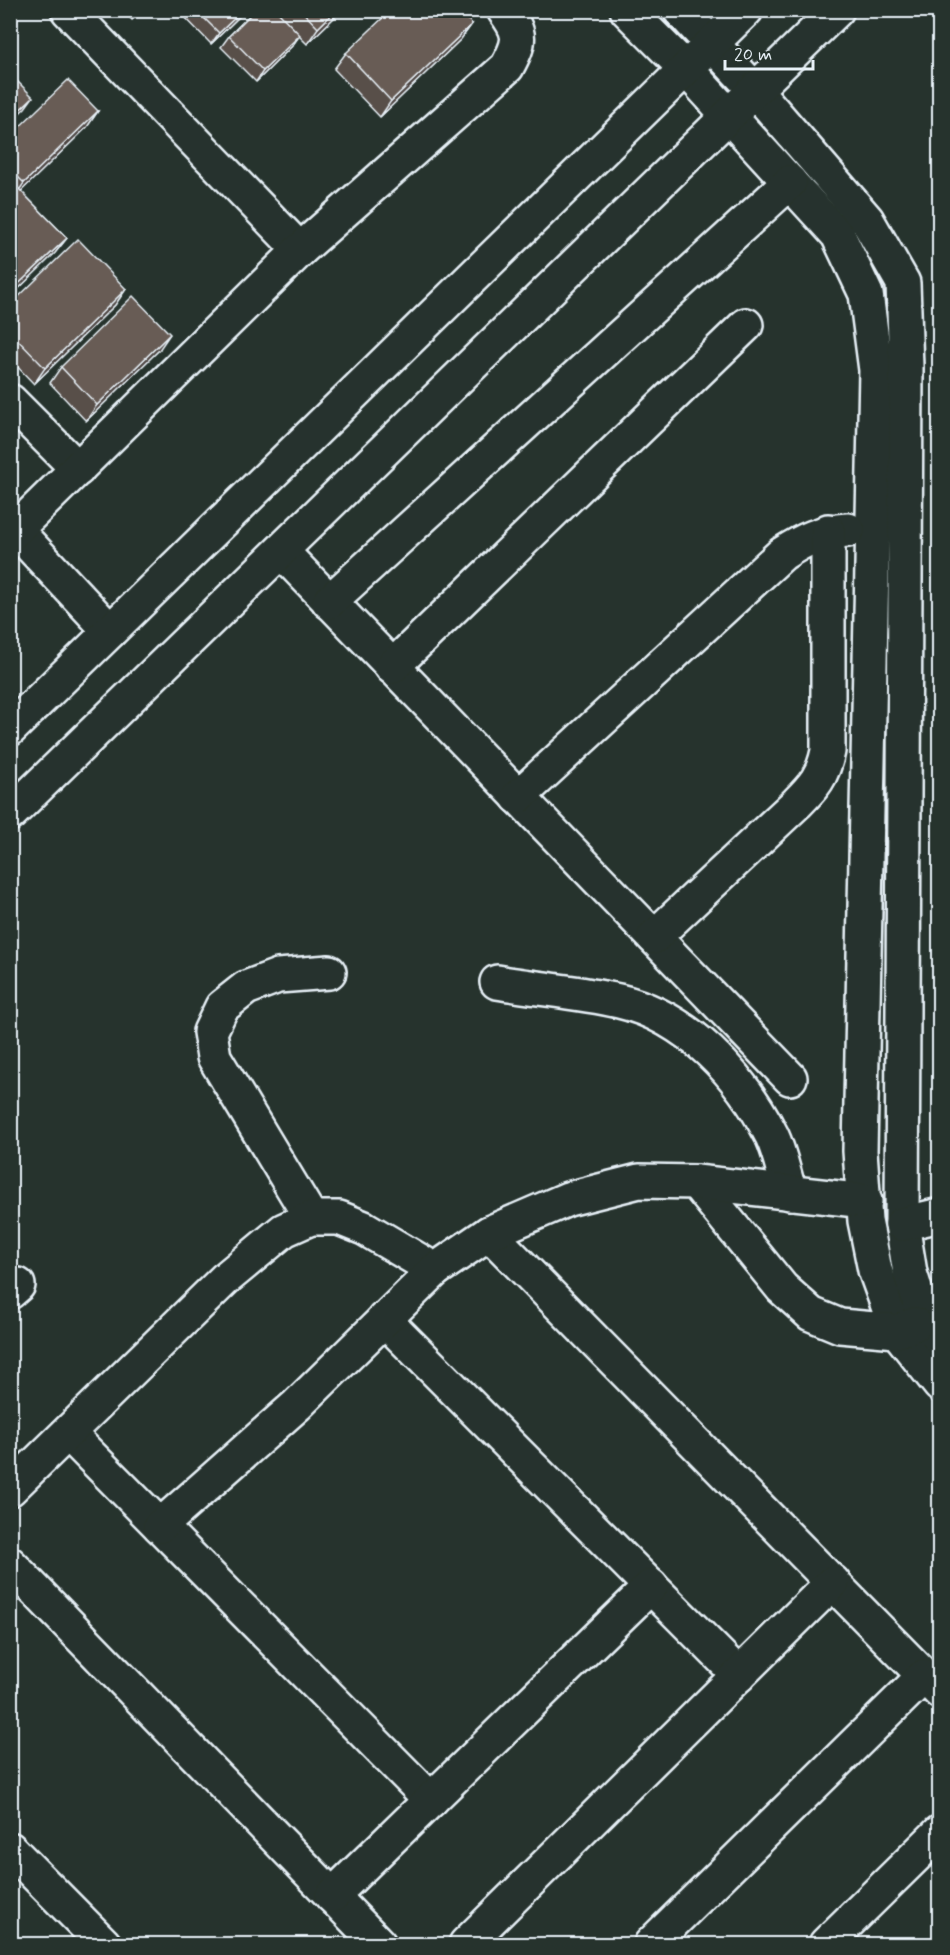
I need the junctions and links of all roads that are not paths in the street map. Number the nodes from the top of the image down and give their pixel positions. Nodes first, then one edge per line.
1 (68, 10) edge
2 (504, 10) edge
3 (627, 10) edge
4 (680, 10) edge
5 (746, 10) edge
6 (837, 10) edge
7 (712, 43) junction
8 (686, 69) junction
9 (755, 90) junction
10 (729, 116) junction
11 (790, 182) junction
12 (300, 250) junction
13 (746, 325) dead end
14 (10, 401) edge
15 (78, 470) junction
16 (12, 529) edge
17 (873, 529) junction
18 (828, 531) junction
19 (281, 551) junction
20 (329, 602) junction
21 (110, 631) junction
22 (392, 667) junction
23 (10, 729) edge
24 (518, 797) junction
25 (10, 814) edge
26 (654, 937) junction
27 (329, 972) dead end
28 (497, 982) dead end
29 (790, 1078) dead end
30 (696, 1182) junction
31 (790, 1193) junction
32 (865, 1201) junction
33 (939, 1215) edge
34 (311, 1218) junction
35 (902, 1224) junction
36 (489, 1233) junction
37 (435, 1270) junction
38 (384, 1319) junction
39 (920, 1330) edge
40 (939, 1385) edge
41 (68, 1433) junction
42 (10, 1489) edge
43 (160, 1526) junction
44 (10, 1564) edge
45 (833, 1582) junction
46 (651, 1586) junction
47 (739, 1675) junction
48 (932, 1684) edge
49 (431, 1800) junction
50 (939, 1832) edge
51 (10, 1849) edge
52 (332, 1896) junction
53 (104, 1944) edge
54 (379, 1944) edge
55 (466, 1944) edge
56 (651, 1944) edge
57 (826, 1944) edge

1 - 12 street
2 - 12 street
3 - 8 street
4 - 7 street
5 - 7 street
6 - 9 street
7 - 8 street
7 - 9 street
8 - 10 street
8 - 21 street
9 - 10 street
9 - 35 street
10 - 11 street
10 - 19 street
11 - 17 street
11 - 20 street
12 - 15 street
13 - 22 street
14 - 15 street
15 - 16 street
16 - 21 street
17 - 18 street
17 - 32 street
18 - 24 street
18 - 26 street
19 - 20 street
19 - 25 street
20 - 22 street
21 - 23 street
22 - 24 street
24 - 26 street
26 - 29 street
27 - 34 street
28 - 31 street
30 - 31 street
30 - 36 street
30 - 39 street
31 - 32 street
32 - 39 street
33 - 35 street
34 - 37 street
34 - 41 street
35 - 39 street
36 - 37 street
36 - 45 street
37 - 38 street
38 - 43 street
38 - 46 street
39 - 40 street
41 - 42 street
41 - 43 street
43 - 49 street
44 - 52 street
45 - 47 street
45 - 48 street
46 - 47 street
46 - 49 street
47 - 55 street
48 - 56 street
49 - 52 street
50 - 57 street
51 - 53 street
52 - 54 street

